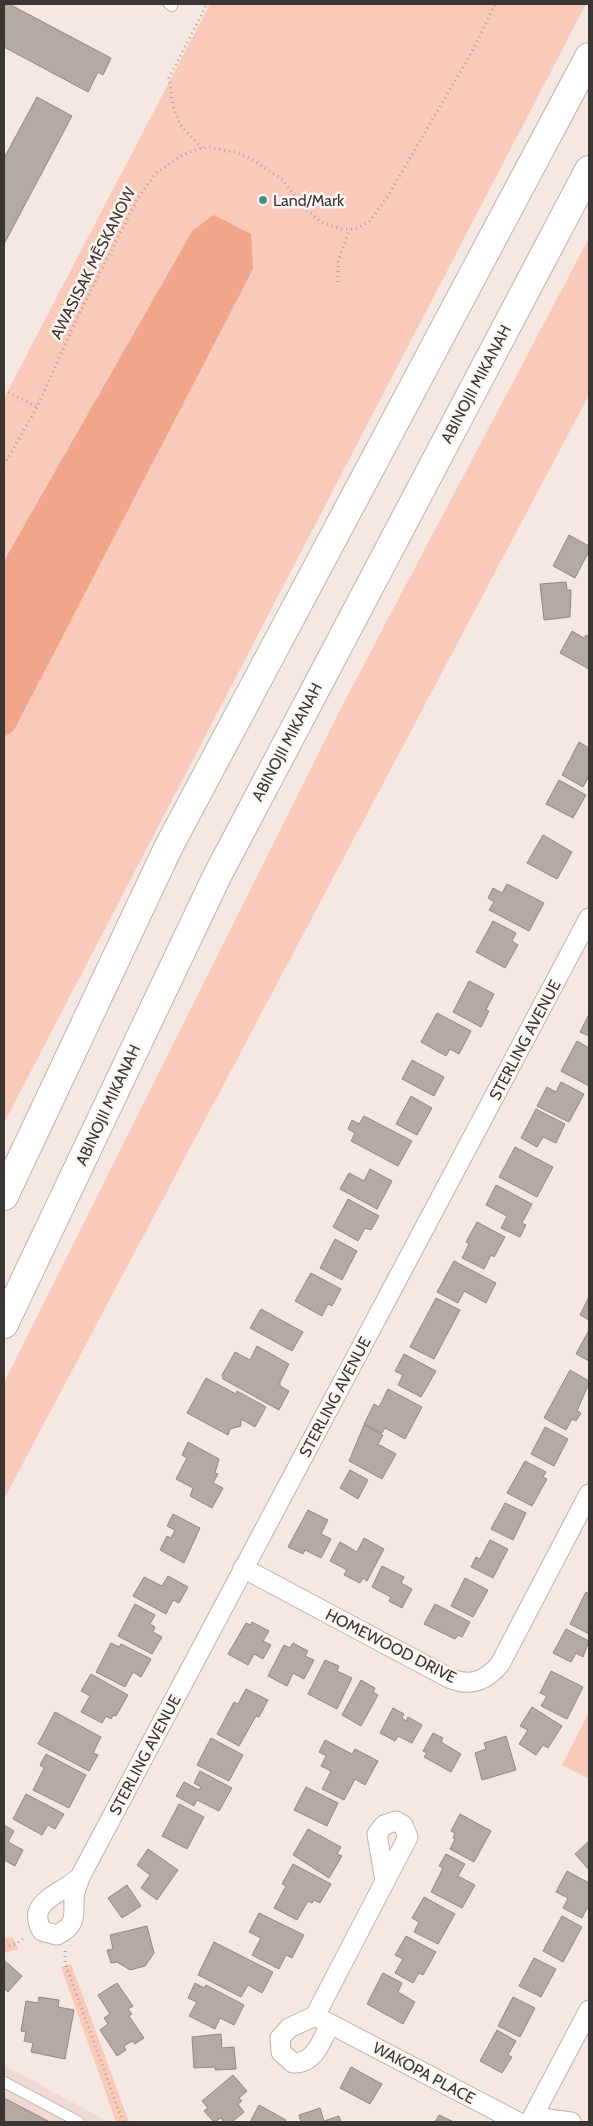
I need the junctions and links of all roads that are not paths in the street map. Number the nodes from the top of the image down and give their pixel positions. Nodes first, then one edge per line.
1 (589, 57) edge
2 (589, 170) edge
3 (589, 918) edge
4 (4, 1196) edge
5 (4, 1324) edge
6 (589, 1494) edge
7 (243, 1568) junction
8 (80, 1877) junction
9 (385, 1881) dead end
10 (589, 2010) edge
11 (4, 2082) edge
12 (527, 2120) edge
13 (79, 2122) edge
14 (571, 2122) edge

1 - 4 main road
2 - 5 main road, ABINOJII MIKANAH
3 - 7 street, STERLING AVENUE
6 - 7 street, HOMEWOOD DRIVE
7 - 8 street, STERLING AVENUE
8 - 8 street, STERLING AVENUE
9 - 12 street, WAKOPA PLACE
10 - 12 street
11 - 13 lane
12 - 14 street

